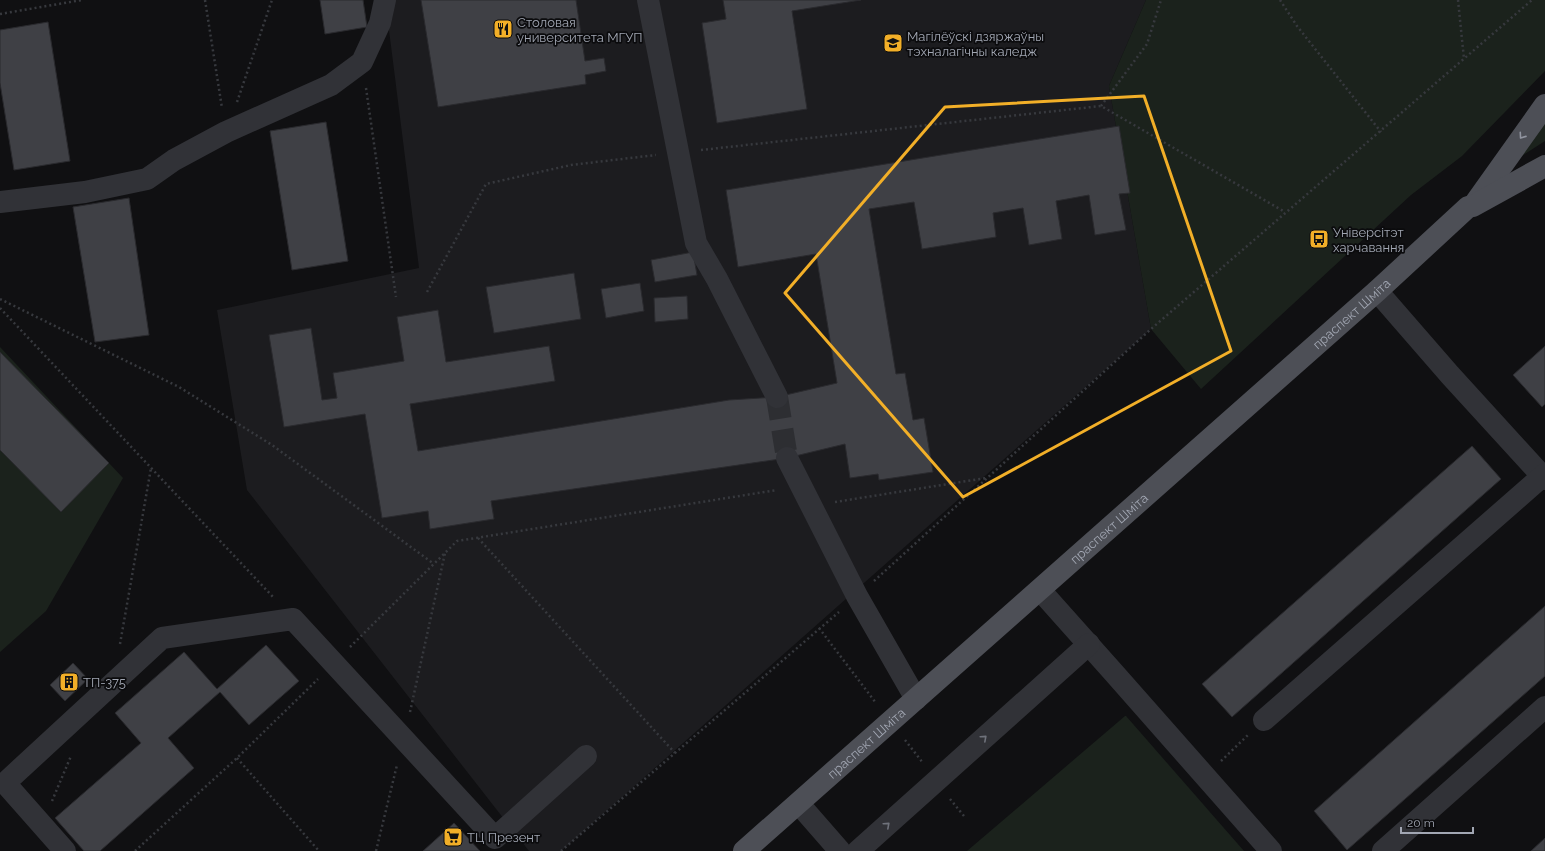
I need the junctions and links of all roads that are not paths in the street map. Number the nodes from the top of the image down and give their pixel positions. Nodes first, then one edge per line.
1 (385, 0) edge
2 (648, 0) edge
3 (1545, 104) edge
4 (1545, 166) edge
5 (0, 202) edge
6 (1473, 206) junction
7 (1377, 291) junction
8 (777, 397) tunnel mouth
9 (786, 458) tunnel mouth
10 (1544, 476) edge
11 (1040, 590) junction
12 (1089, 644) junction
13 (916, 699) junction
14 (1545, 707) edge
15 (1264, 720) road end
16 (586, 756) dead end
17 (799, 804) junction
18 (65, 851) edge
19 (744, 851) edge
20 (840, 851) edge
21 (858, 851) edge
22 (1270, 851) edge
23 (1383, 851) edge

1 - 5 lane
2 - 8 lane
3 -> 6 main road, праспект Шміта
4 - 6 main road, праспект Шміта
6 - 7 main road, праспект Шміта
7 - 10 lane
7 - 11 main road, праспект Шміта
9 - 13 lane
10 - 15 lane
11 - 12 lane
11 - 13 main road, праспект Шміта
21 -> 12 lane
12 - 22 lane
13 - 17 main road, праспект Шміта
14 - 23 lane
16 - 18 lane
17 - 19 main road, праспект Шміта
17 - 20 lane

